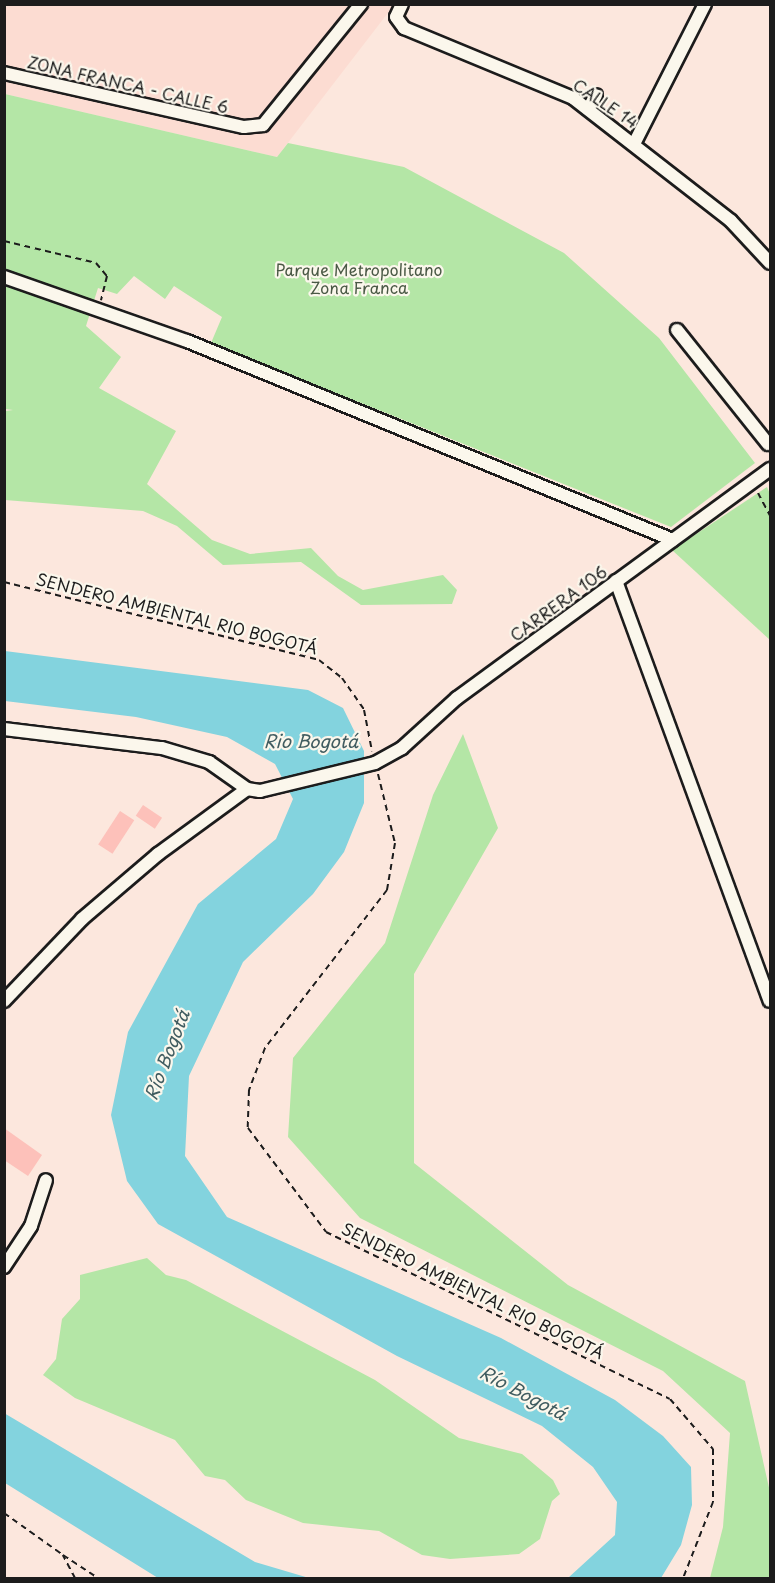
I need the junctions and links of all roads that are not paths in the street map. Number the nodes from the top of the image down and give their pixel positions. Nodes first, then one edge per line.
1 (361, 4) edge
2 (402, 4) edge
3 (705, 4) edge
4 (4, 73) edge
5 (596, 95) dead end
6 (588, 109) junction
7 (635, 142) junction
8 (771, 263) edge
9 (4, 277) edge
10 (677, 330) dead end
11 (770, 444) edge
12 (771, 469) edge
13 (673, 540) junction
14 (616, 581) junction
15 (4, 729) edge
16 (247, 789) junction
17 (4, 1001) edge
18 (771, 1001) edge
19 (46, 1180) dead end
20 (4, 1267) edge

1 - 4 street, ZONA FRANCA - CALLE 6
2 - 6 street, CALLE 14
3 - 7 street
5 - 6 street
6 - 7 street, CALLE 14
7 - 8 street, CALLE 14
9 - 13 street
10 - 11 street
12 - 13 street, CARRERA 106
13 - 14 street, CARRERA 106
14 - 16 street, CARRERA 106
14 - 18 street
15 - 16 street
16 - 17 street
19 - 20 street

